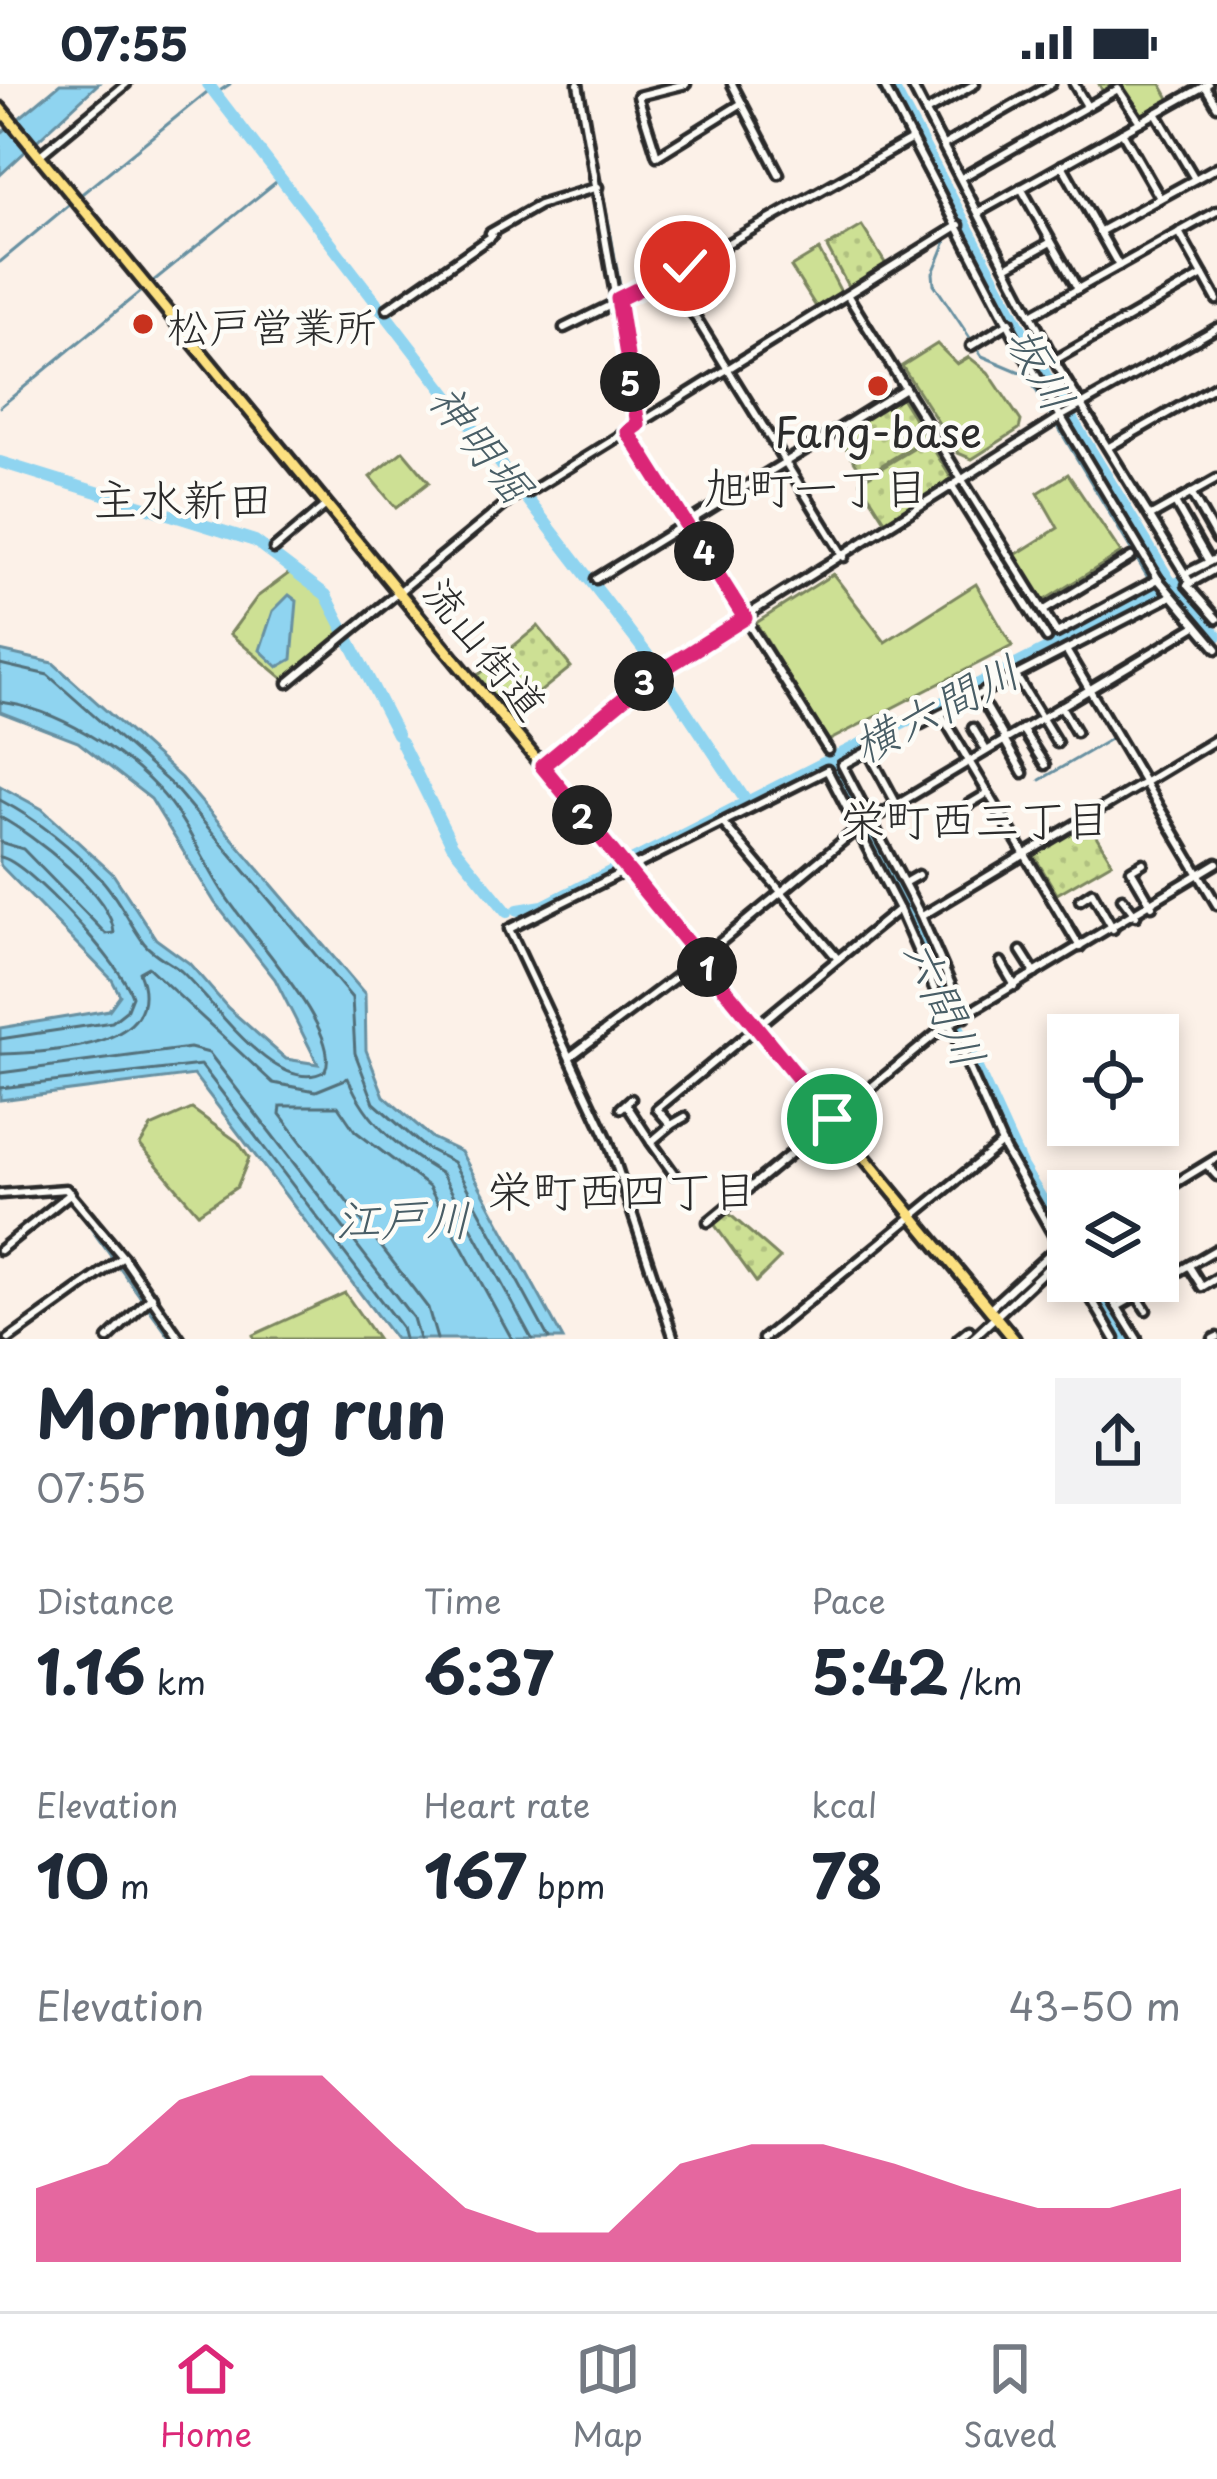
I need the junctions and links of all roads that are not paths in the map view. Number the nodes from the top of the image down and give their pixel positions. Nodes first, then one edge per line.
1 (126, 84) edge
2 (578, 84) edge
3 (686, 84) edge
4 (732, 84) edge
5 (883, 84) edge
6 (911, 84) edge
7 (975, 84) edge
8 (1052, 84) edge
9 (1075, 84) edge
10 (1207, 85) edge
11 (742, 103) junction
12 (1087, 106) junction
13 (1217, 106) edge
14 (2, 112) edge
15 (926, 112) junction
16 (1156, 113) junction
17 (1140, 122) junction
18 (1122, 132) junction
19 (909, 141) junction
20 (944, 145) junction
21 (38, 153) junction
22 (1062, 166) junction
23 (1217, 167) edge
24 (778, 174) dead end
25 (962, 178) junction
26 (1195, 179) junction
27 (598, 187) junction
28 (1022, 188) junction
29 (1160, 198) junction
30 (980, 212) junction
31 (1216, 214) edge
32 (955, 228) junction
33 (1100, 232) junction
34 (1179, 232) junction
35 (1052, 242) junction
36 (1008, 266) junction
37 (1119, 266) junction
38 (1202, 275) junction
39 (670, 276) junction
40 (1078, 289) junction
41 (848, 296) junction
42 (618, 299) junction
43 (1217, 300) edge
44 (387, 308) dead end
45 (1033, 314) junction
46 (1010, 322) junction
47 (564, 328) dead end
48 (1217, 328) edge
49 (971, 346) dead end
50 (1055, 360) junction
51 (727, 370) junction
52 (1217, 386) edge
53 (905, 388) junction
54 (1079, 406) junction
55 (1063, 416) junction
56 (638, 425) junction
57 (628, 432) junction
58 (1109, 447) junction
59 (785, 463) junction
60 (962, 479) junction
61 (1217, 480) edge
62 (952, 486) junction
63 (1191, 493) junction
64 (1175, 502) junction
65 (327, 504) junction
66 (1151, 516) junction
67 (686, 524) junction
68 (1217, 539) edge
69 (274, 549) dead end
70 (844, 556) junction
71 (1131, 557) dead end
72 (1213, 560) edge
73 (1217, 568) edge
74 (1019, 574) junction
75 (596, 579) dead end
76 (1010, 579) junction
77 (1188, 579) junction
78 (1160, 582) junction
79 (399, 592) junction
80 (1170, 595) junction
81 (1043, 611) junction
82 (745, 618) junction
83 (1217, 619) edge
84 (1196, 626) junction
85 (1047, 638) dead end
86 (1217, 649) edge
87 (1066, 650) junction
88 (1016, 676) junction
89 (288, 683) dead end
90 (1089, 689) junction
91 (1060, 706) junction
92 (987, 708) dead end
93 (941, 714) junction
94 (1041, 718) junction
95 (921, 724) dead end
96 (973, 728) dead end
97 (1022, 729) junction
98 (1076, 732) dead end
99 (1217, 739) edge
100 (1005, 740) junction
101 (1057, 743) dead end
102 (828, 749) dead end
103 (986, 751) junction
104 (969, 761) junction
105 (1045, 765) dead end
106 (542, 766) junction
107 (1023, 773) dead end
108 (1145, 782) junction
109 (988, 794) junction
110 (896, 804) junction
111 (968, 806) dead end
112 (873, 819) junction
113 (724, 823) junction
114 (857, 829) junction
115 (1024, 854) junction
116 (1143, 863) dead end
117 (1217, 863) edge
118 (627, 870) junction
119 (918, 875) dead end
120 (1200, 876) junction
121 (904, 884) junction
122 (782, 892) junction
123 (1122, 898) dead end
124 (1080, 900) dead end
125 (1217, 905) edge
126 (1153, 906) junction
127 (899, 909) junction
128 (921, 916) junction
129 (1136, 916) junction
130 (1113, 928) junction
131 (1080, 947) junction
132 (1021, 951) dead end
133 (700, 959) junction
134 (838, 959) junction
135 (1000, 962) dead end
136 (1036, 974) junction
137 (1016, 986) junction
138 (964, 1017) junction
139 (947, 1026) junction
140 (756, 1027) junction
141 (571, 1056) junction
142 (626, 1104) dead end
143 (832, 1119) junction
144 (684, 1121) dead end
145 (671, 1125) junction
146 (651, 1142) junction
147 (1002, 1143) junction
148 (1217, 1158) edge
149 (1207, 1165) junction
150 (674, 1174) dead end
151 (1217, 1176) edge
152 (1179, 1182) edge
153 (71, 1193) junction
154 (0, 1194) edge
155 (912, 1215) junction
156 (1047, 1220) edge
157 (708, 1222) dead end
158 (1217, 1249) edge
159 (0, 1250) edge
160 (124, 1257) junction
161 (1047, 1266) edge
162 (1190, 1266) junction
163 (1179, 1272) edge
164 (1217, 1278) edge
165 (152, 1296) junction
166 (1092, 1302) edge
167 (1114, 1302) edge
168 (1126, 1302) edge
169 (1141, 1302) edge
170 (1117, 1307) junction
171 (1146, 1310) dead end
172 (993, 1313) junction
173 (971, 1334) edge
174 (1112, 1338) edge
175 (9, 1339) edge
176 (108, 1339) edge
177 (180, 1339) edge
178 (674, 1339) edge
179 (763, 1339) edge
180 (958, 1339) edge
181 (1014, 1339) edge
182 (1137, 1339) edge

1 - 21 street
2 - 27 street
3 - 11 street
4 - 11 street
5 - 19 street
6 - 15 street
7 - 15 street
8 - 20 street
9 - 12 street
10 - 13 street
10 - 16 street
11 - 24 street
12 - 17 street
12 - 25 street
14 - 21 main road, 流山街道
15 - 20 street
16 - 17 street
16 - 26 street
17 - 18 street
18 - 22 street
18 - 29 street
19 - 32 street
19 - 39 street
20 - 25 street
21 - 65 main road, 流山街道
22 - 28 street
22 - 33 street
23 - 26 street
25 - 30 street
26 - 29 street
27 - 42 street
27 - 44 street
28 - 30 street
28 - 35 street
29 - 33 street
30 - 36 street
31 - 34 street
32 - 41 street
32 - 46 street
33 - 37 street
34 - 37 street
34 - 38 street
35 - 36 street
35 - 40 street
36 - 45 street
37 - 40 street
38 - 43 street
38 - 50 street
39 - 42 street
39 - 51 street
40 - 45 street
41 - 51 street
41 - 53 street
42 - 47 street
42 - 56 street
45 - 50 street
46 - 49 street
46 - 55 street
48 - 54 street
50 - 54 street
51 - 56 street
51 - 59 street
52 - 58 street
53 - 59 street
53 - 60 street
54 - 55 street
54 - 58 street
55 - 60 street
55 - 78 street
56 - 57 street
57 - 67 street
57 - 79 street
58 - 66 street
59 - 67 street
59 - 70 street
60 - 62 street
60 - 74 street
61 - 63 street
62 - 70 street
62 - 76 street
63 - 64 street
63 - 68 street
64 - 66 street
64 - 72 street
65 - 69 street
65 - 79 main road, 流山街道
66 - 77 street
67 - 75 street
67 - 82 street
70 - 82 street
71 - 81 street
72 - 77 street
73 - 77 street
74 - 76 street
74 - 81 street
76 - 85 street
77 - 83 street
78 - 80 street
78 - 81 street
79 - 89 street
79 - 106 main road, 流山街道
80 - 84 street
80 - 87 street
82 - 102 street
82 - 106 street
84 - 86 street
84 - 90 street
87 - 88 street
87 - 90 street
88 - 93 street
88 - 94 street
90 - 91 street
90 - 108 street
91 - 94 street
91 - 98 street
92 - 100 street
93 - 95 street
93 - 104 street
94 - 97 street
94 - 101 street
96 - 103 street
97 - 100 street
97 - 105 street
99 - 108 street
100 - 103 street
100 - 107 street
103 - 104 street
104 - 109 street
104 - 110 street
106 - 118 main road, 流山街道
108 - 115 street
108 - 120 street
109 - 111 street
109 - 115 street
110 - 112 street
110 - 112 street
112 - 121 street
113 - 114 street
113 - 118 street
113 - 122 street
114 - 122 street
114 - 127 street
115 - 128 street
115 - 131 street
116 - 126 street
117 - 120 street
118 - 133 main road, 流山街道
118 - 141 street
119 - 121 street
120 - 125 street
120 - 126 street
121 - 128 street
122 - 133 street
122 - 134 street
123 - 129 street
124 - 130 street
126 - 129 street
127 - 134 street
127 - 139 street
128 - 138 street
129 - 130 street
130 - 131 street
131 - 136 street
132 - 136 street
133 - 140 main road, 流山街道
133 - 141 street
134 - 140 street
135 - 137 street
136 - 137 street
137 - 138 street
138 - 139 street
139 - 143 street
139 - 147 street
140 - 143 main road, 流山街道
140 - 145 street
141 - 178 street
142 - 146 street
143 - 155 main road, 流山街道
143 - 157 street
144 - 145 street
145 - 146 street
146 - 150 street
147 - 155 street
147 - 156 street
148 - 149 street
149 - 151 street
149 - 152 street
153 - 154 street
153 - 159 street
153 - 160 street
155 - 172 main road, 流山街道
155 - 179 street
158 - 162 street
160 - 165 street
160 - 175 street
161 - 172 street
162 - 163 street
162 - 164 street
165 - 176 street
165 - 177 street
166 - 174 street
167 - 170 street
168 - 170 street
169 - 171 street
170 - 182 street
172 - 173 street
172 - 181 main road, 流山街道
173 - 180 street

